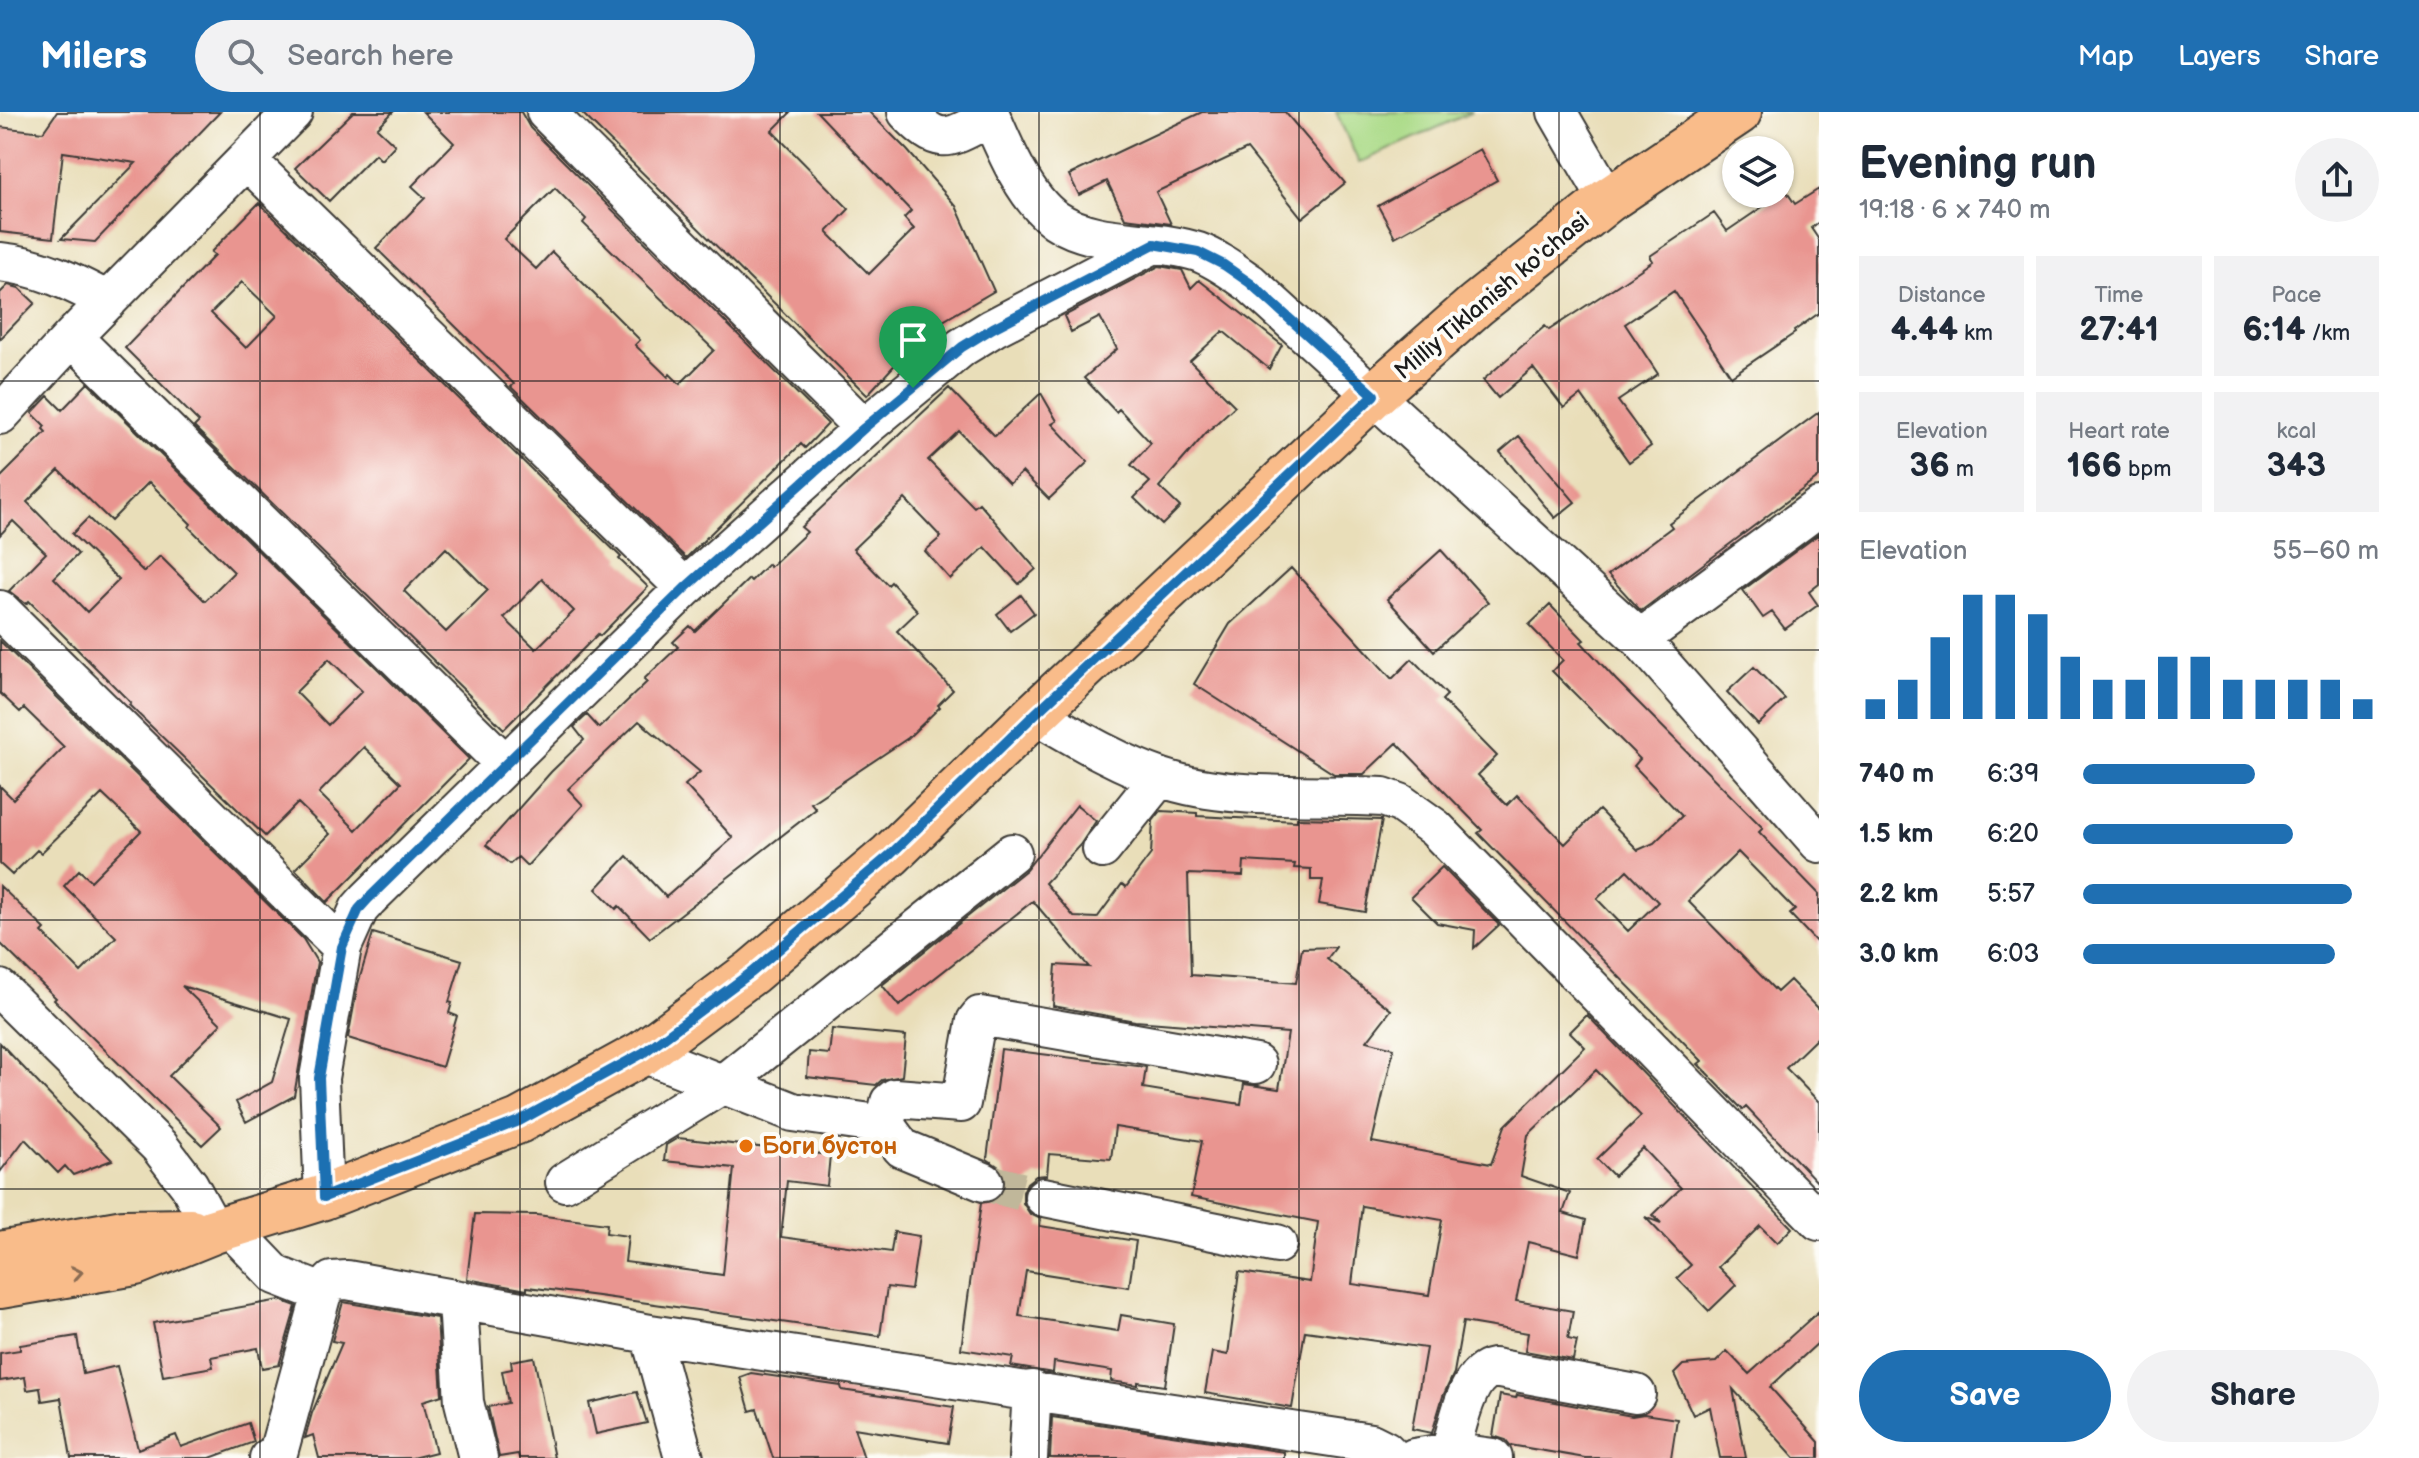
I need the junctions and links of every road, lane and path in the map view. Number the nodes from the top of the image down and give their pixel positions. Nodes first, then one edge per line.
1 (293, 112) edge
2 (546, 112) edge
3 (907, 112) edge
4 (1557, 112) edge
5 (1739, 112) edge
6 (990, 115) edge
7 (247, 160) junction
8 (1608, 200) junction
9 (1154, 244) junction
10 (0, 262) edge
11 (108, 301) junction
12 (72, 337) junction
13 (1374, 395) junction
14 (0, 415) edge
15 (864, 428) junction
16 (1819, 507) edge
17 (685, 588) junction
18 (0, 610) edge
19 (1640, 639) junction
20 (1035, 714) junction
21 (504, 763) junction
22 (1159, 778) junction
23 (1812, 824) edge
24 (1102, 849) dead end
25 (1012, 853) dead end
26 (342, 947) junction
27 (0, 989) edge
28 (643, 1053) junction
29 (1256, 1064) dead end
30 (723, 1084) junction
31 (885, 1125) junction
32 (565, 1182) dead end
33 (984, 1182) tunnel mouth
34 (324, 1197) junction
35 (1044, 1197) tunnel mouth
36 (1819, 1221) edge
37 (221, 1228) junction
38 (1277, 1244) dead end
39 (0, 1254) edge
40 (0, 1286) edge
41 (322, 1293) junction
42 (458, 1301) junction
43 (650, 1334) junction
44 (1032, 1390) junction
45 (1636, 1394) dead end
46 (1438, 1456) edge
47 (269, 1458) edge
48 (478, 1458) edge
49 (684, 1458) edge
50 (1028, 1458) edge
51 (1393, 1458) edge
52 (1493, 1458) edge

1 - 7 street
2 - 15 street
3 - 6 street
4 - 8 street
5 - 8 main road, Milliy Tiklanish ko'chasi
6 - 9 street
7 - 11 street
7 - 17 street
8 - 13 main road, Milliy Tiklanish ko'chasi
9 - 13 street
9 - 15 street
10 - 11 street
11 - 12 street
12 - 14 street
12 - 21 street
13 - 19 street
13 - 20 main road, Milliy Tiklanish ko'chasi
15 - 17 street
16 - 19 street
17 - 21 street
18 - 26 street
19 - 23 street
20 - 22 street
20 - 28 main road, Milliy Tiklanish ko'chasi
21 - 26 street
22 - 24 street
22 - 36 street
25 - 30 street
26 - 34 street
27 - 37 street
28 - 30 street
28 - 34 main road, Milliy Tiklanish ko'chasi
29 - 31 street
30 - 31 street
30 - 32 street
31 - 33 street
34 - 37 main road, Milliy Tiklanish ko'chasi
35 - 38 street
37 - 39 main road, Milliy Tiklanish ko'chasi
40 -> 37 main road, Milliy Tiklanish ko'chasi
37 - 41 street
41 - 42 street
41 - 47 street
42 - 43 street
42 - 48 street
43 - 44 street
43 - 49 street
44 - 50 street
44 - 51 street
45 - 46 street
46 - 52 street

